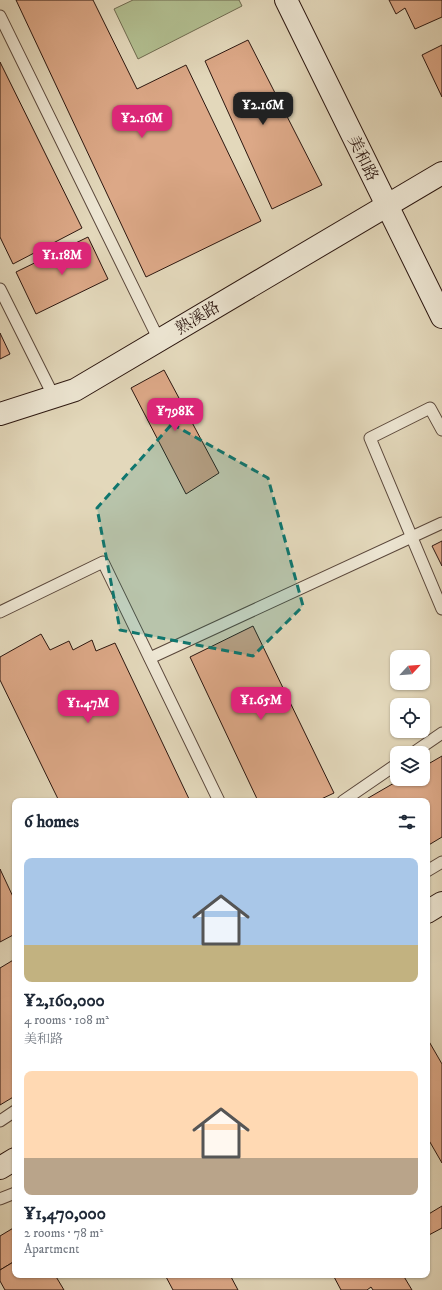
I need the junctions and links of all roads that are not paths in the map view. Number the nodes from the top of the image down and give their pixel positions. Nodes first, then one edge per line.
1 (286, 0) edge
2 (0, 16) edge
3 (442, 173) edge
4 (388, 205) junction
5 (0, 289) edge
6 (442, 316) edge
7 (160, 340) junction
8 (54, 397) junction
9 (0, 414) edge
10 (442, 430) edge
11 (442, 523) edge
12 (412, 537) junction
13 (442, 609) edge
14 (0, 612) edge
15 (150, 658) junction
16 (442, 733) edge
17 (423, 746) edge
18 (390, 769) edge
19 (218, 798) edge
20 (347, 798) edge
21 (442, 862) edge
22 (430, 869) edge
23 (442, 903) edge
24 (430, 910) edge
25 (12, 1114) edge
26 (0, 1121) edge
27 (12, 1161) edge
28 (0, 1168) edge
29 (12, 1194) edge
30 (0, 1199) edge

1 - 4 street, 美和路
2 - 7 lane
3 - 4 street, 熟溪路
4 - 6 street, 美和路
4 - 7 street, 熟溪路
5 - 8 lane
7 - 8 street, 熟溪路
8 - 9 street, 熟溪路
10 - 12 lane
11 - 12 lane
12 - 13 lane
12 - 15 lane
14 - 15 lane
15 - 19 lane
16 - 17 lane
18 - 20 lane
21 - 22 lane
23 - 24 street
25 - 26 lane
27 - 28 street
29 - 30 lane

